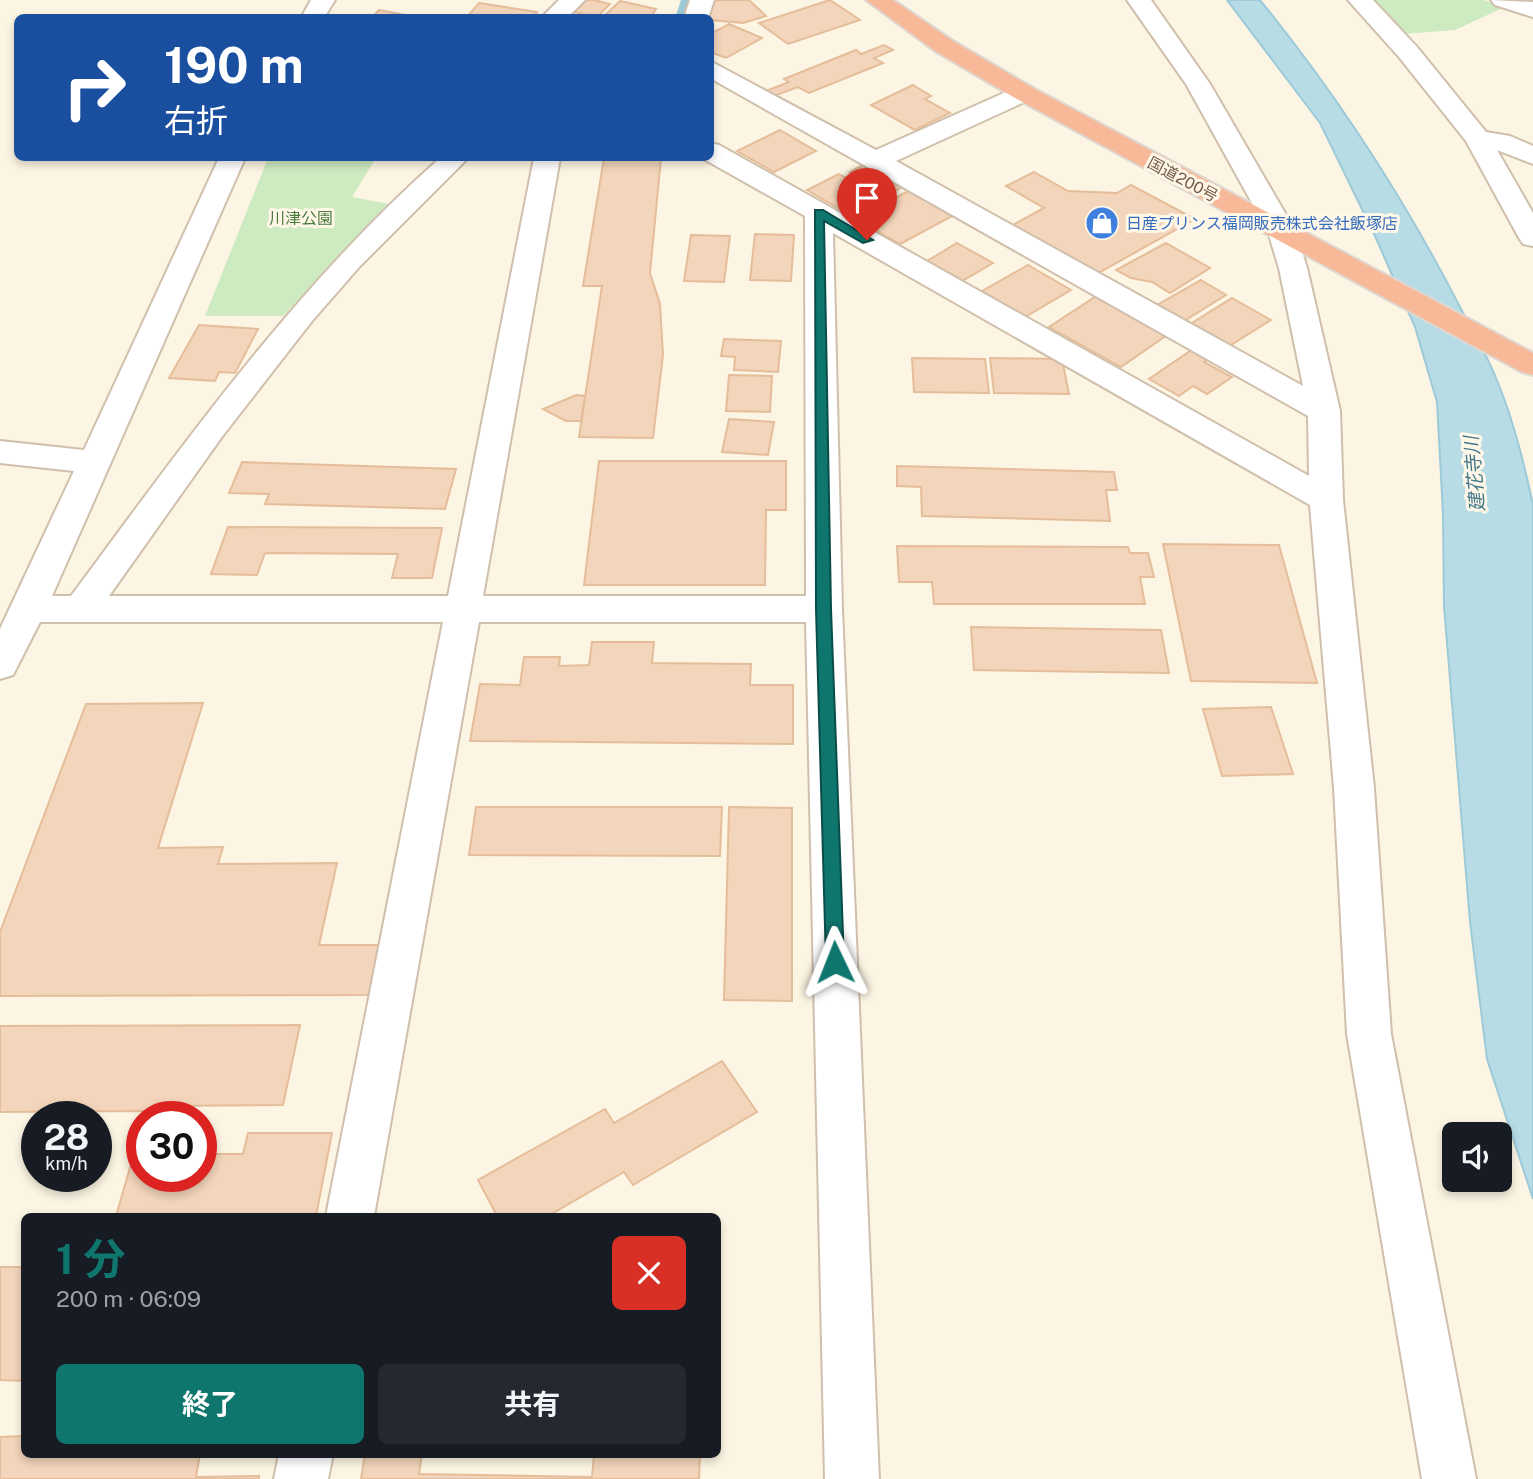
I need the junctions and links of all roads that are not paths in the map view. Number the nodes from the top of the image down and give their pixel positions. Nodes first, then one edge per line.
1 (573, 0) edge
2 (878, 0) edge
3 (1139, 0) edge
4 (1360, 0) edge
5 (1503, 0) edge
6 (1533, 10) edge
7 (557, 14) edge
8 (714, 70) edge
9 (1024, 93) junction
10 (1478, 139) junction
11 (714, 153) edge
12 (1533, 156) edge
13 (876, 160) junction
14 (231, 161) edge
15 (451, 161) edge
16 (546, 161) edge
17 (819, 213) junction
18 (1282, 232) junction
19 (1533, 238) edge
20 (1533, 365) edge
21 (1324, 411) junction
22 (0, 452) edge
23 (92, 463) junction
24 (1326, 500) junction
25 (28, 609) junction
26 (824, 609) junction
27 (80, 610) junction
28 (464, 611) junction
29 (0, 665) edge
30 (351, 1213) edge
31 (305, 1458) edge
32 (301, 1479) edge
33 (852, 1479) edge
34 (1449, 1479) edge

1 - 7 street
2 - 9 highway, 国道200号
3 - 18 street
4 - 10 street
5 - 6 street
8 - 13 street
9 - 13 street
9 - 18 highway, 国道200号
10 - 12 street
10 - 19 street
11 - 17 street
13 - 21 street
14 - 23 street
15 - 27 street
16 - 28 street
17 - 24 street
17 - 26 street
18 - 20 highway, 国道200号
18 - 21 street
21 - 24 street
22 - 23 street
23 - 25 street
24 - 34 street
25 - 27 street
25 - 29 street
26 - 28 street
26 - 33 street
27 - 28 street
28 - 30 street
31 - 32 street

